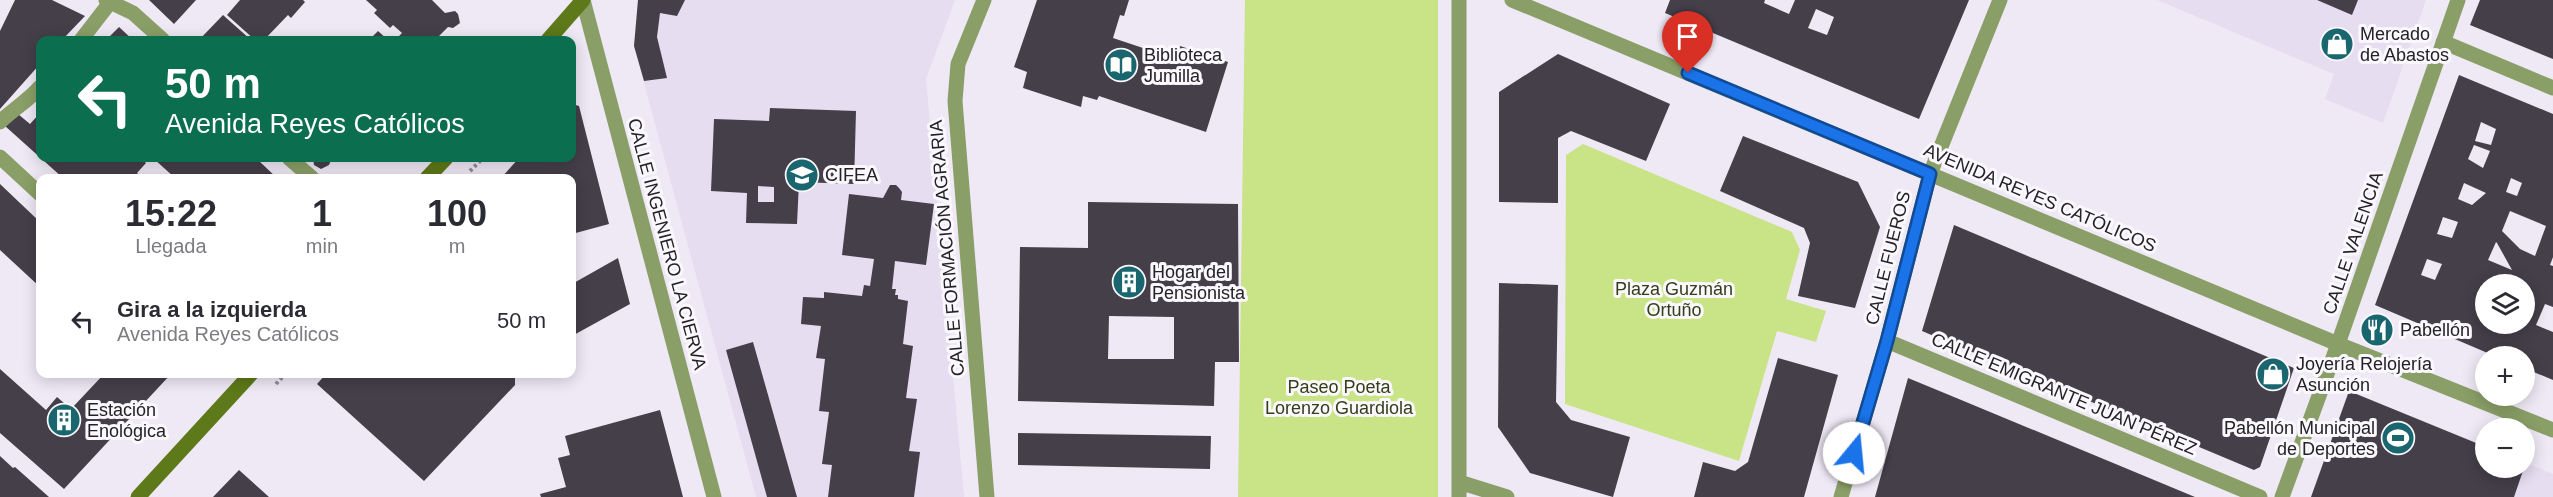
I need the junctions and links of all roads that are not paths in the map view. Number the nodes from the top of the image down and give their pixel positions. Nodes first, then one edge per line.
1 (583, 0) edge
2 (984, 0) edge
3 (1459, 0) edge
4 (1512, 0) edge
5 (2000, 0) edge
6 (2458, 0) edge
7 (109, 1) edge
8 (84, 36) edge
9 (158, 36) edge
10 (552, 36) edge
11 (2443, 42) junction
12 (2553, 88) edge
13 (36, 92) edge
14 (0, 123) edge
15 (0, 157) edge
16 (294, 162) edge
17 (442, 162) edge
18 (307, 174) edge
19 (431, 174) edge
20 (1930, 174) junction
21 (36, 190) edge
22 (1887, 341) junction
23 (2338, 344) junction
24 (242, 378) edge
25 (2553, 430) edge
26 (1459, 490) edge
27 (138, 497) edge
28 (714, 497) edge
29 (987, 497) edge
30 (1507, 497) edge
31 (1841, 497) edge
32 (2260, 497) edge
33 (2282, 497) edge

1 - 10 main road
1 - 28 street, CALLE INGENIERO LA CIERVA
2 - 29 street, CALLE FORMACIÓN AGRARIA
3 - 26 street
4 - 20 street, AVENIDA REYES CATÓLICOS
5 - 20 street, CALLE FUEROS
6 - 11 street, CALLE VALENCIA
7 - 8 street
7 - 9 street
11 - 12 street
11 - 23 street, CALLE VALENCIA
13 - 14 street
15 - 21 street
16 - 18 street
17 - 19 main road
20 - 22 street, CALLE FUEROS
20 - 23 street, AVENIDA REYES CATÓLICOS
22 - 31 street, CALLE FUEROS
22 - 32 street, CALLE EMIGRANTE JUAN PÉREZ
23 - 25 street, AVENIDA REYES CATÓLICOS
23 - 33 street, CALLE VALENCIA
24 - 27 main road
26 - 30 street

